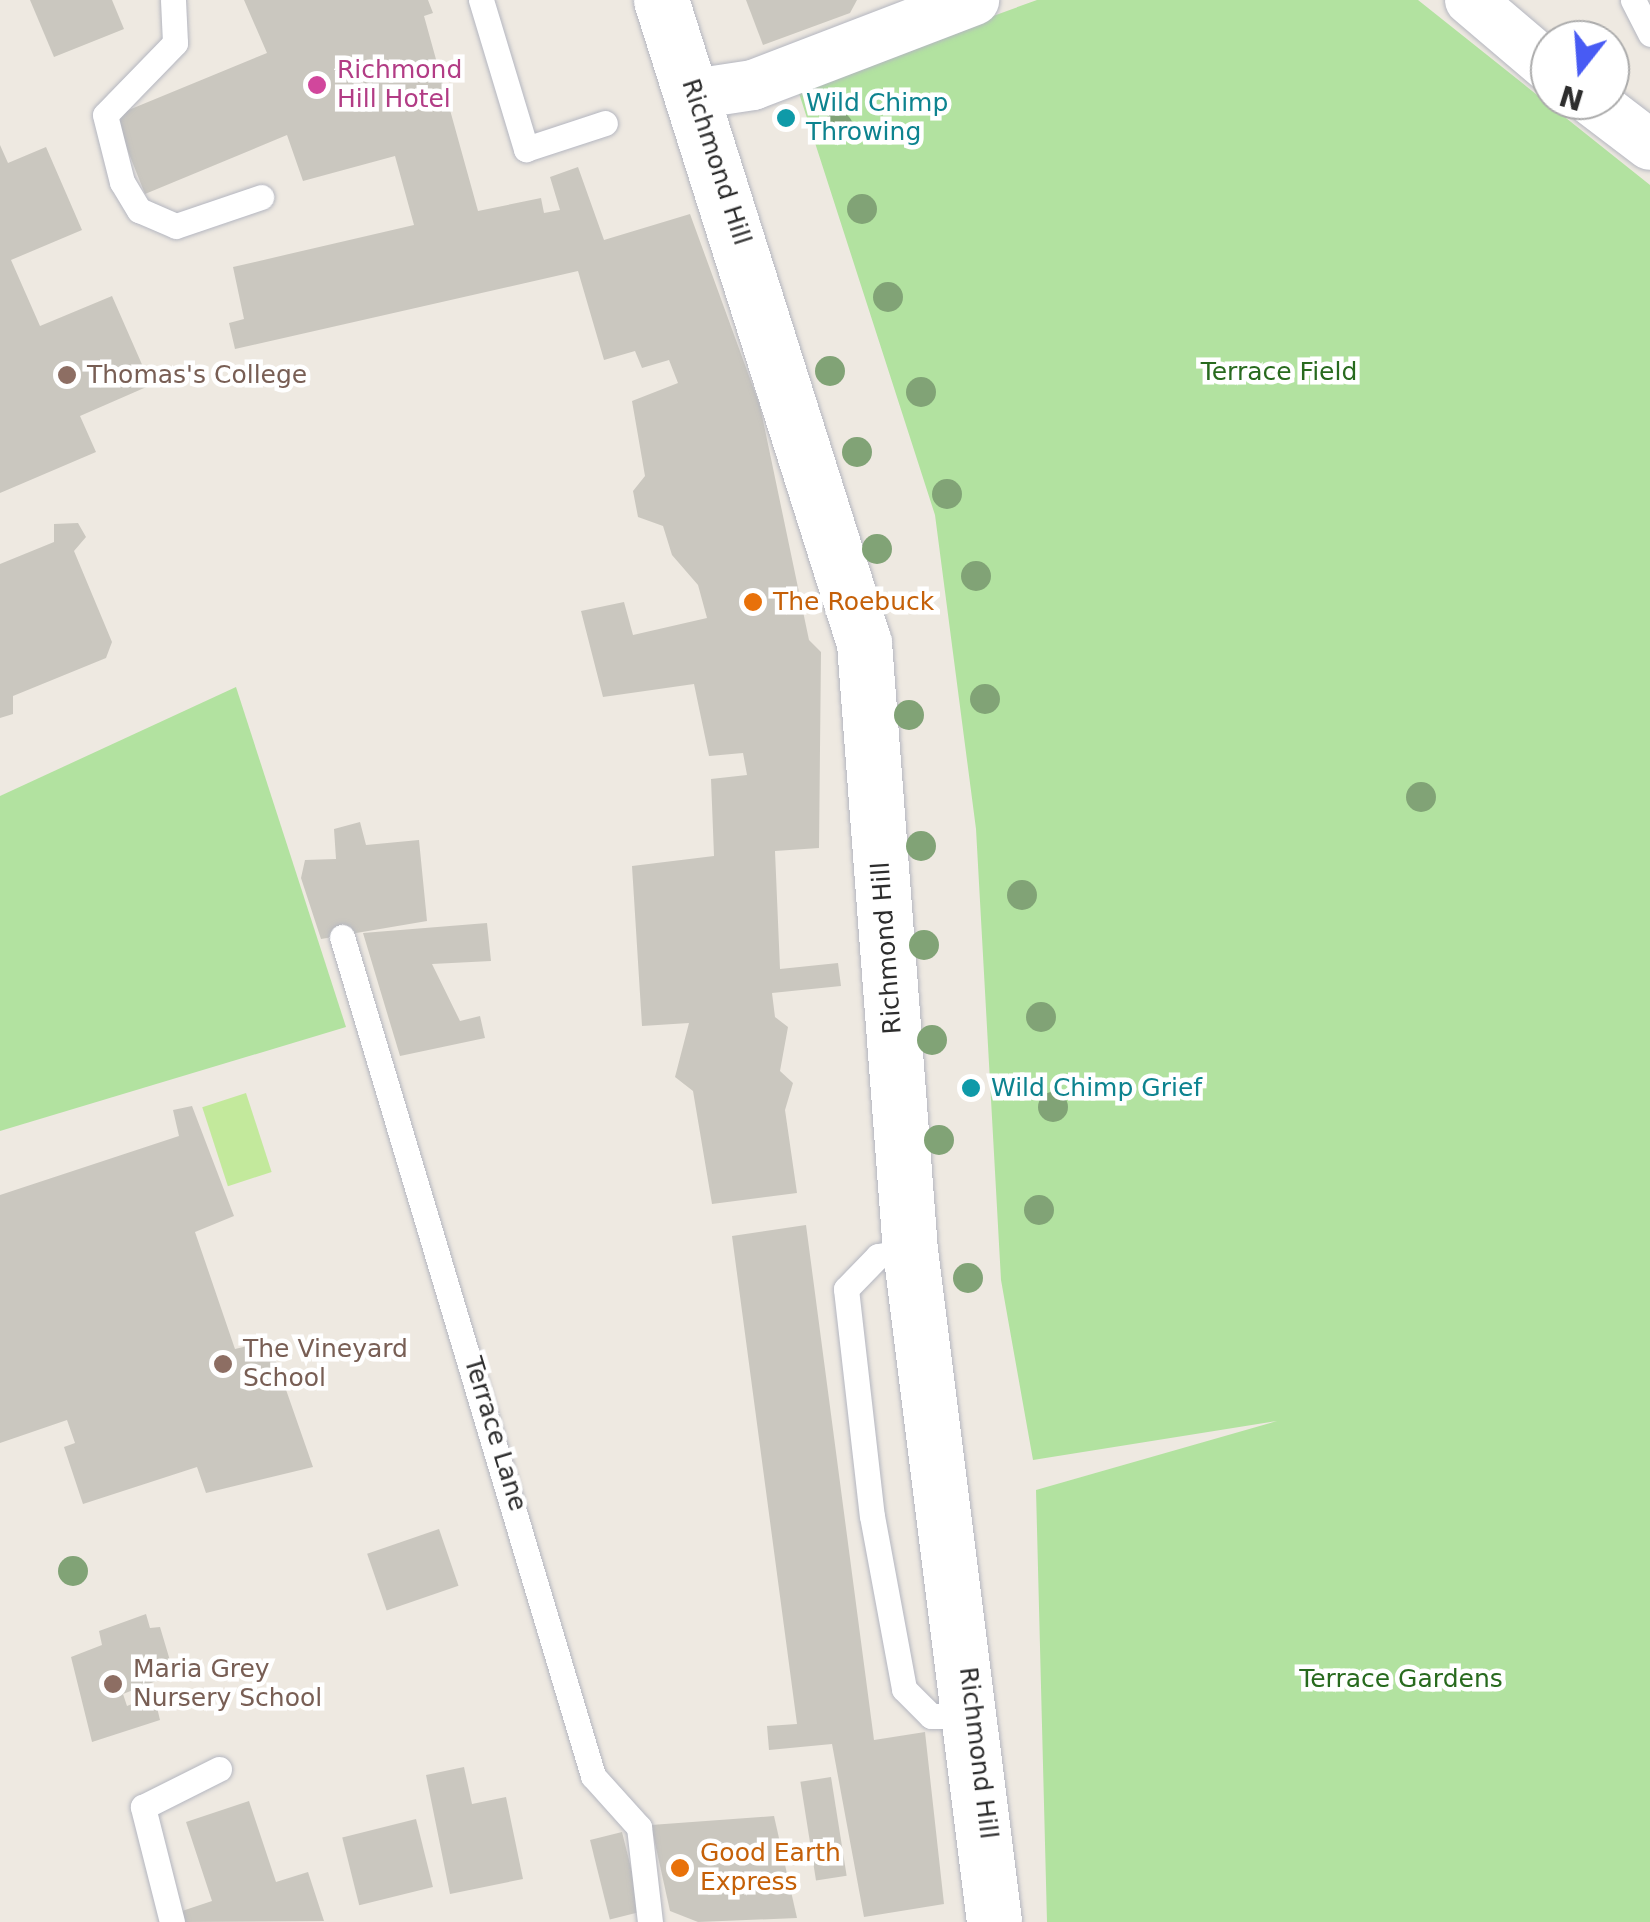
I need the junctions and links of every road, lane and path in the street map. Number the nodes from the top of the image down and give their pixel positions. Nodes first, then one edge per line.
1 (174, 0) edge
2 (481, 0) edge
3 (661, 0) edge
4 (974, 0) edge
5 (1470, 0) edge
6 (1633, 0) edge
7 (1650, 34) edge
8 (1530, 51) edge
9 (694, 94) junction
10 (1621, 120) edge
11 (605, 123) dead end
12 (1648, 139) edge
13 (261, 197) dead end
14 (342, 937) dead end
15 (910, 1250) junction
16 (975, 1716) junction
17 (219, 1769) dead end
18 (172, 1922) edge
19 (650, 1922) edge
20 (994, 1922) edge

1 - 13 lane
2 - 11 lane
3 - 9 main road, Richmond Hill
4 - 9 street
5 - 8 street
6 - 7 lane
9 - 15 main road, Richmond Hill
10 - 12 street
14 - 19 lane, Terrace Lane
15 - 16 main road, Richmond Hill
15 - 16 lane
16 - 20 main road, Richmond Hill
17 - 18 lane

